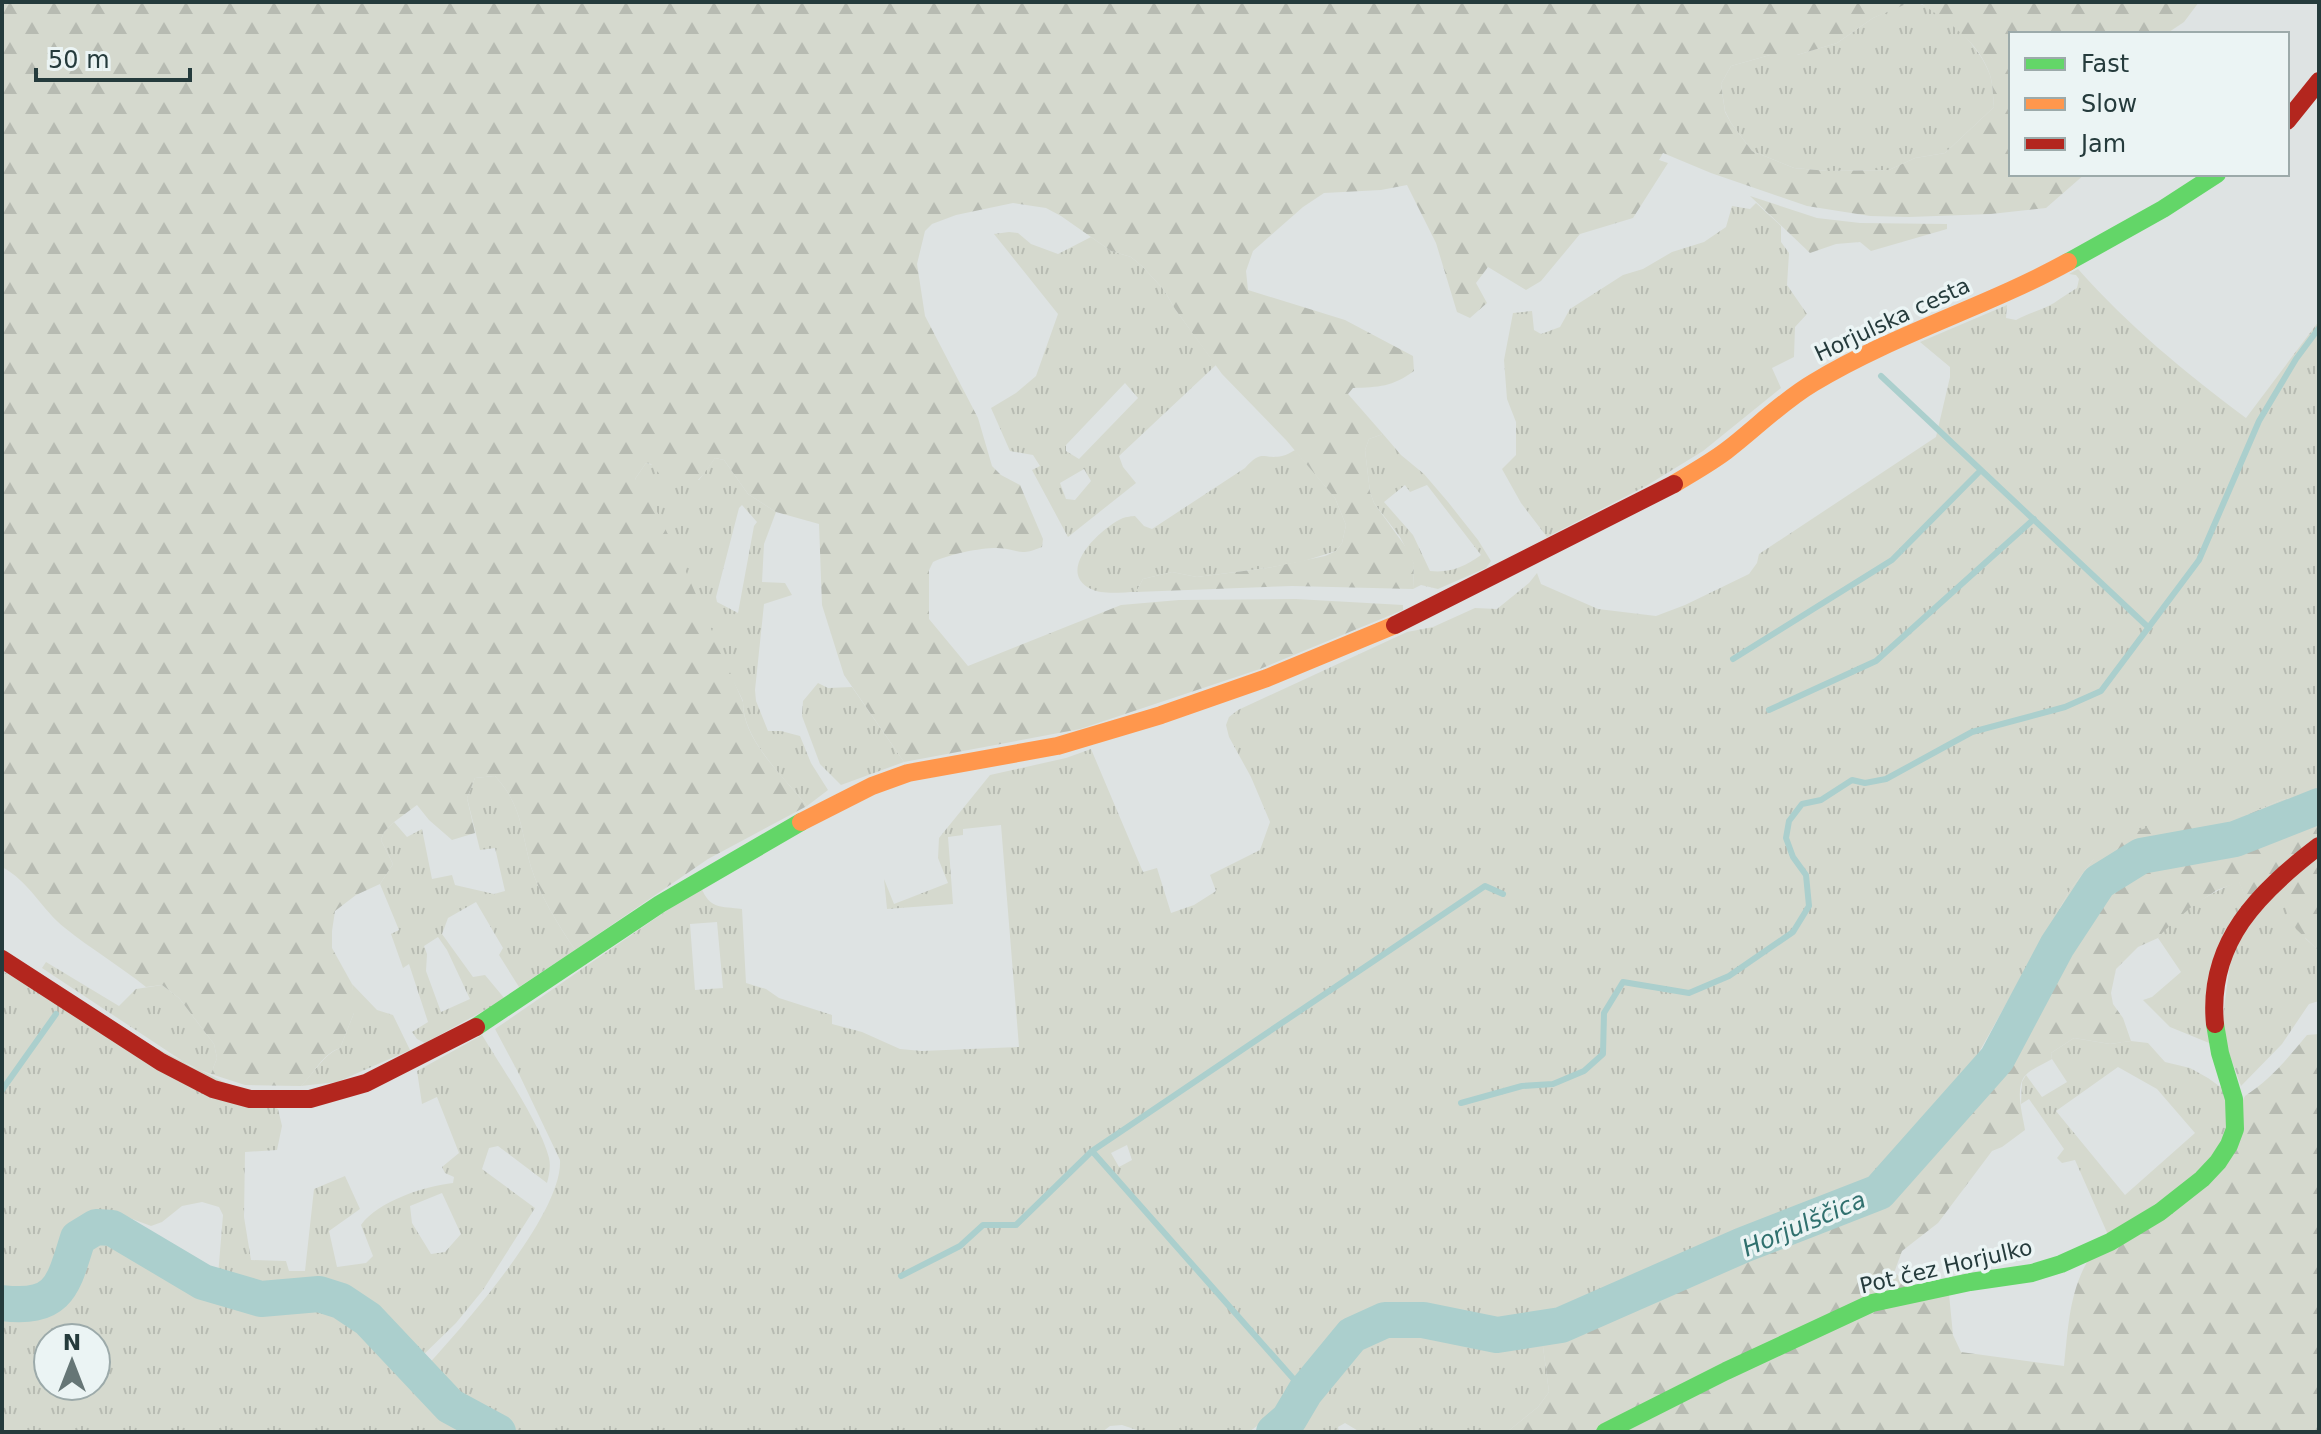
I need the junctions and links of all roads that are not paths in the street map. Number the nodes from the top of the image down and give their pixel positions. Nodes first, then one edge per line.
1 (2319, 81) edge
2 (2289, 118) edge
3 (2214, 176) edge
4 (2319, 846) edge
5 (2, 959) edge
6 (1605, 1432) edge

1 - 2 street
3 - 5 street, Horjulska cesta
4 - 6 street, Pot čez Horjulko

